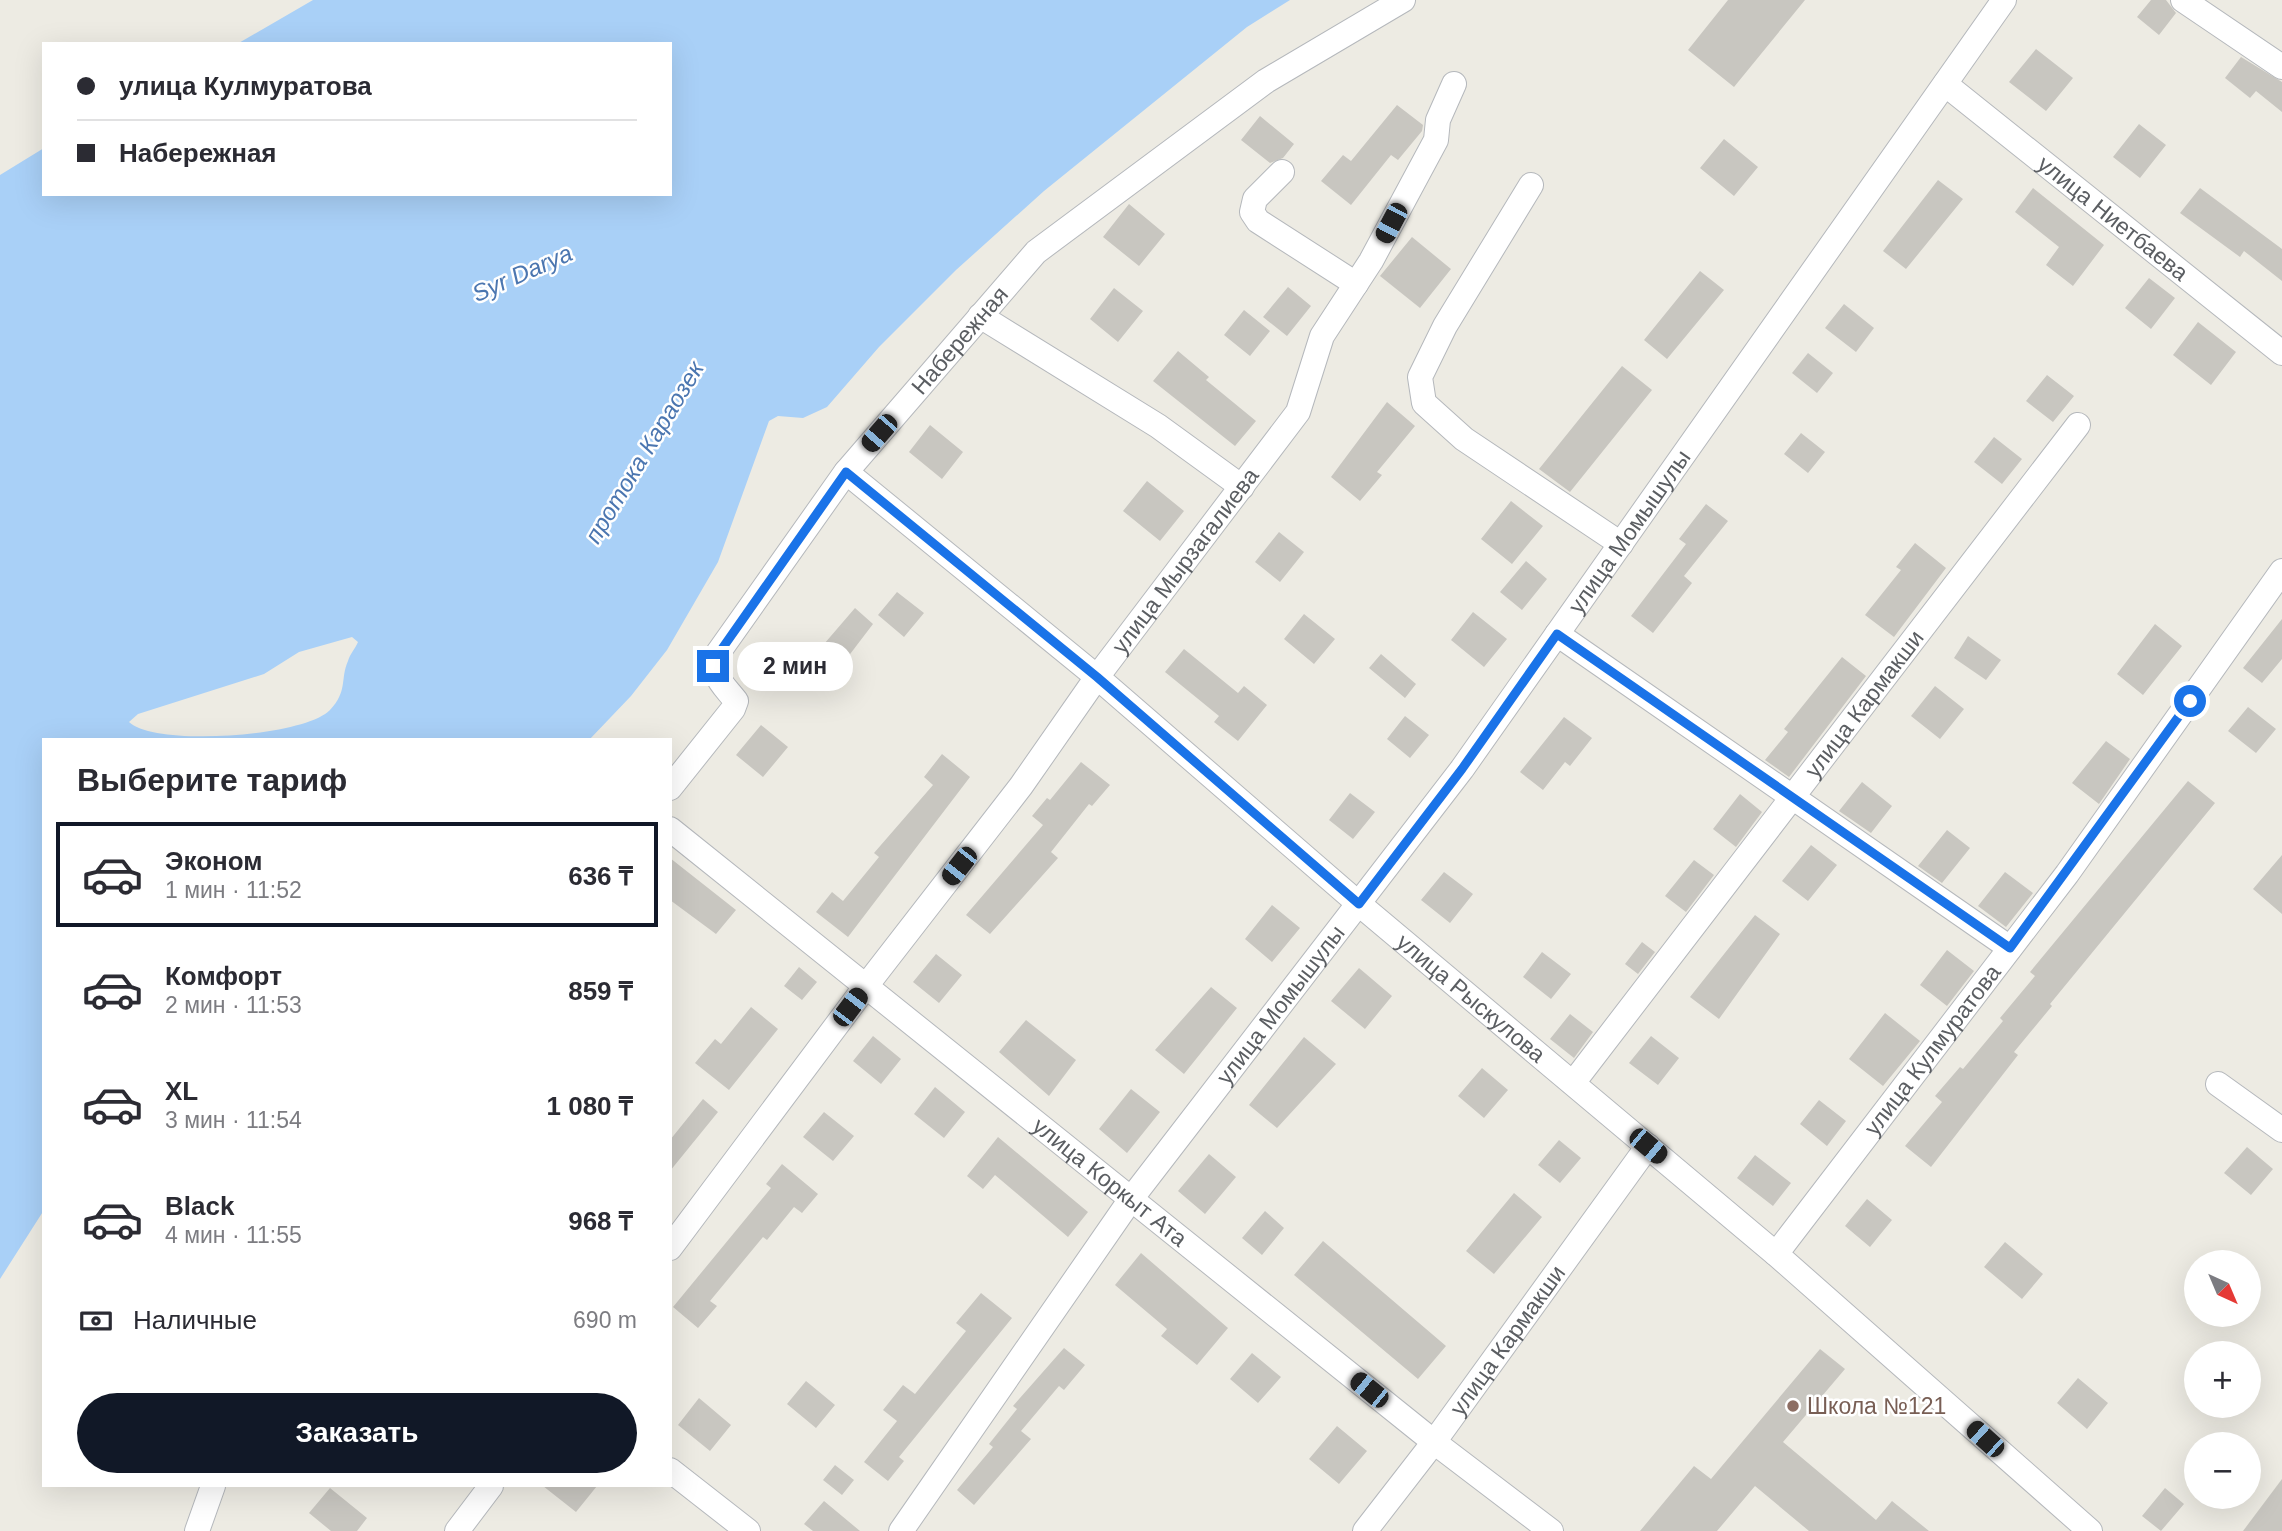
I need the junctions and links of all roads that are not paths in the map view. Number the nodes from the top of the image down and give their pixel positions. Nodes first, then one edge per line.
1 (1403, 0) edge
2 (2004, 0) edge
3 (2183, 0) edge
4 (2282, 67) edge
5 (1945, 84) junction
6 (1454, 85) dead end
7 (1282, 172) dead end
8 (1531, 185) dead end
9 (1356, 284) junction
10 (980, 316) junction
11 (2282, 353) edge
12 (2078, 425) dead end
13 (846, 472) junction
14 (1242, 487) junction
15 (1621, 544) junction
16 (2282, 571) edge
17 (1557, 634) junction
18 (1097, 677) junction
19 (672, 785) edge
20 (1793, 797) junction
21 (672, 831) edge
22 (1359, 904) junction
23 (2010, 948) junction
24 (866, 986) junction
25 (1573, 1083) junction
26 (2218, 1084) dead end
27 (2282, 1130) edge
28 (1648, 1146) junction
29 (1131, 1199) junction
30 (672, 1245) edge
31 (1776, 1254) junction
32 (1434, 1441) junction
33 (672, 1472) edge
34 (213, 1487) edge
35 (490, 1487) edge
36 (197, 1531) edge
37 (457, 1531) edge
38 (748, 1531) edge
39 (901, 1531) edge
40 (1364, 1531) edge
41 (1550, 1531) edge
42 (2090, 1531) edge

1 - 10 street, Набережная
2 - 5 street, улица Момышулы
3 - 4 street
5 - 11 street, улица Ниетбаева
5 - 15 street, улица Момышулы
6 - 9 street, улица Мырзагалиева
7 - 9 street
8 - 15 street
9 - 14 street, улица Мырзагалиева
10 - 13 street, Набережная
10 - 14 street
12 - 20 street, улица Кармакши
13 - 18 street, улица Рыскулова
13 - 19 street, Набережная
14 - 18 street, улица Мырзагалиева
15 - 17 street, улица Момышулы
16 - 23 street, улица Кулмуратова
17 - 20 street
17 - 22 street, улица Момышулы
18 - 22 street, улица Рыскулова
18 - 24 street, улица Мырзагалиева
20 - 23 street
20 - 25 street, улица Кармакши
21 - 24 street, улица Коркыт Ата
22 - 25 street, улица Рыскулова
22 - 29 street, улица Момышулы
23 - 31 street, улица Кулмуратова
24 - 29 street, улица Коркыт Ата
24 - 30 street, улица Мырзагалиева
25 - 28 street, улица Рыскулова
26 - 27 street
28 - 31 street, улица Рыскулова
28 - 32 street, улица Кармакши
29 - 32 street, улица Коркыт Ата
29 - 39 street, улица Момышулы
31 - 42 street, улица Рыскулова
32 - 40 street, улица Кармакши
32 - 41 street, улица Коркыт Ата
33 - 38 street
34 - 36 street
35 - 37 street

